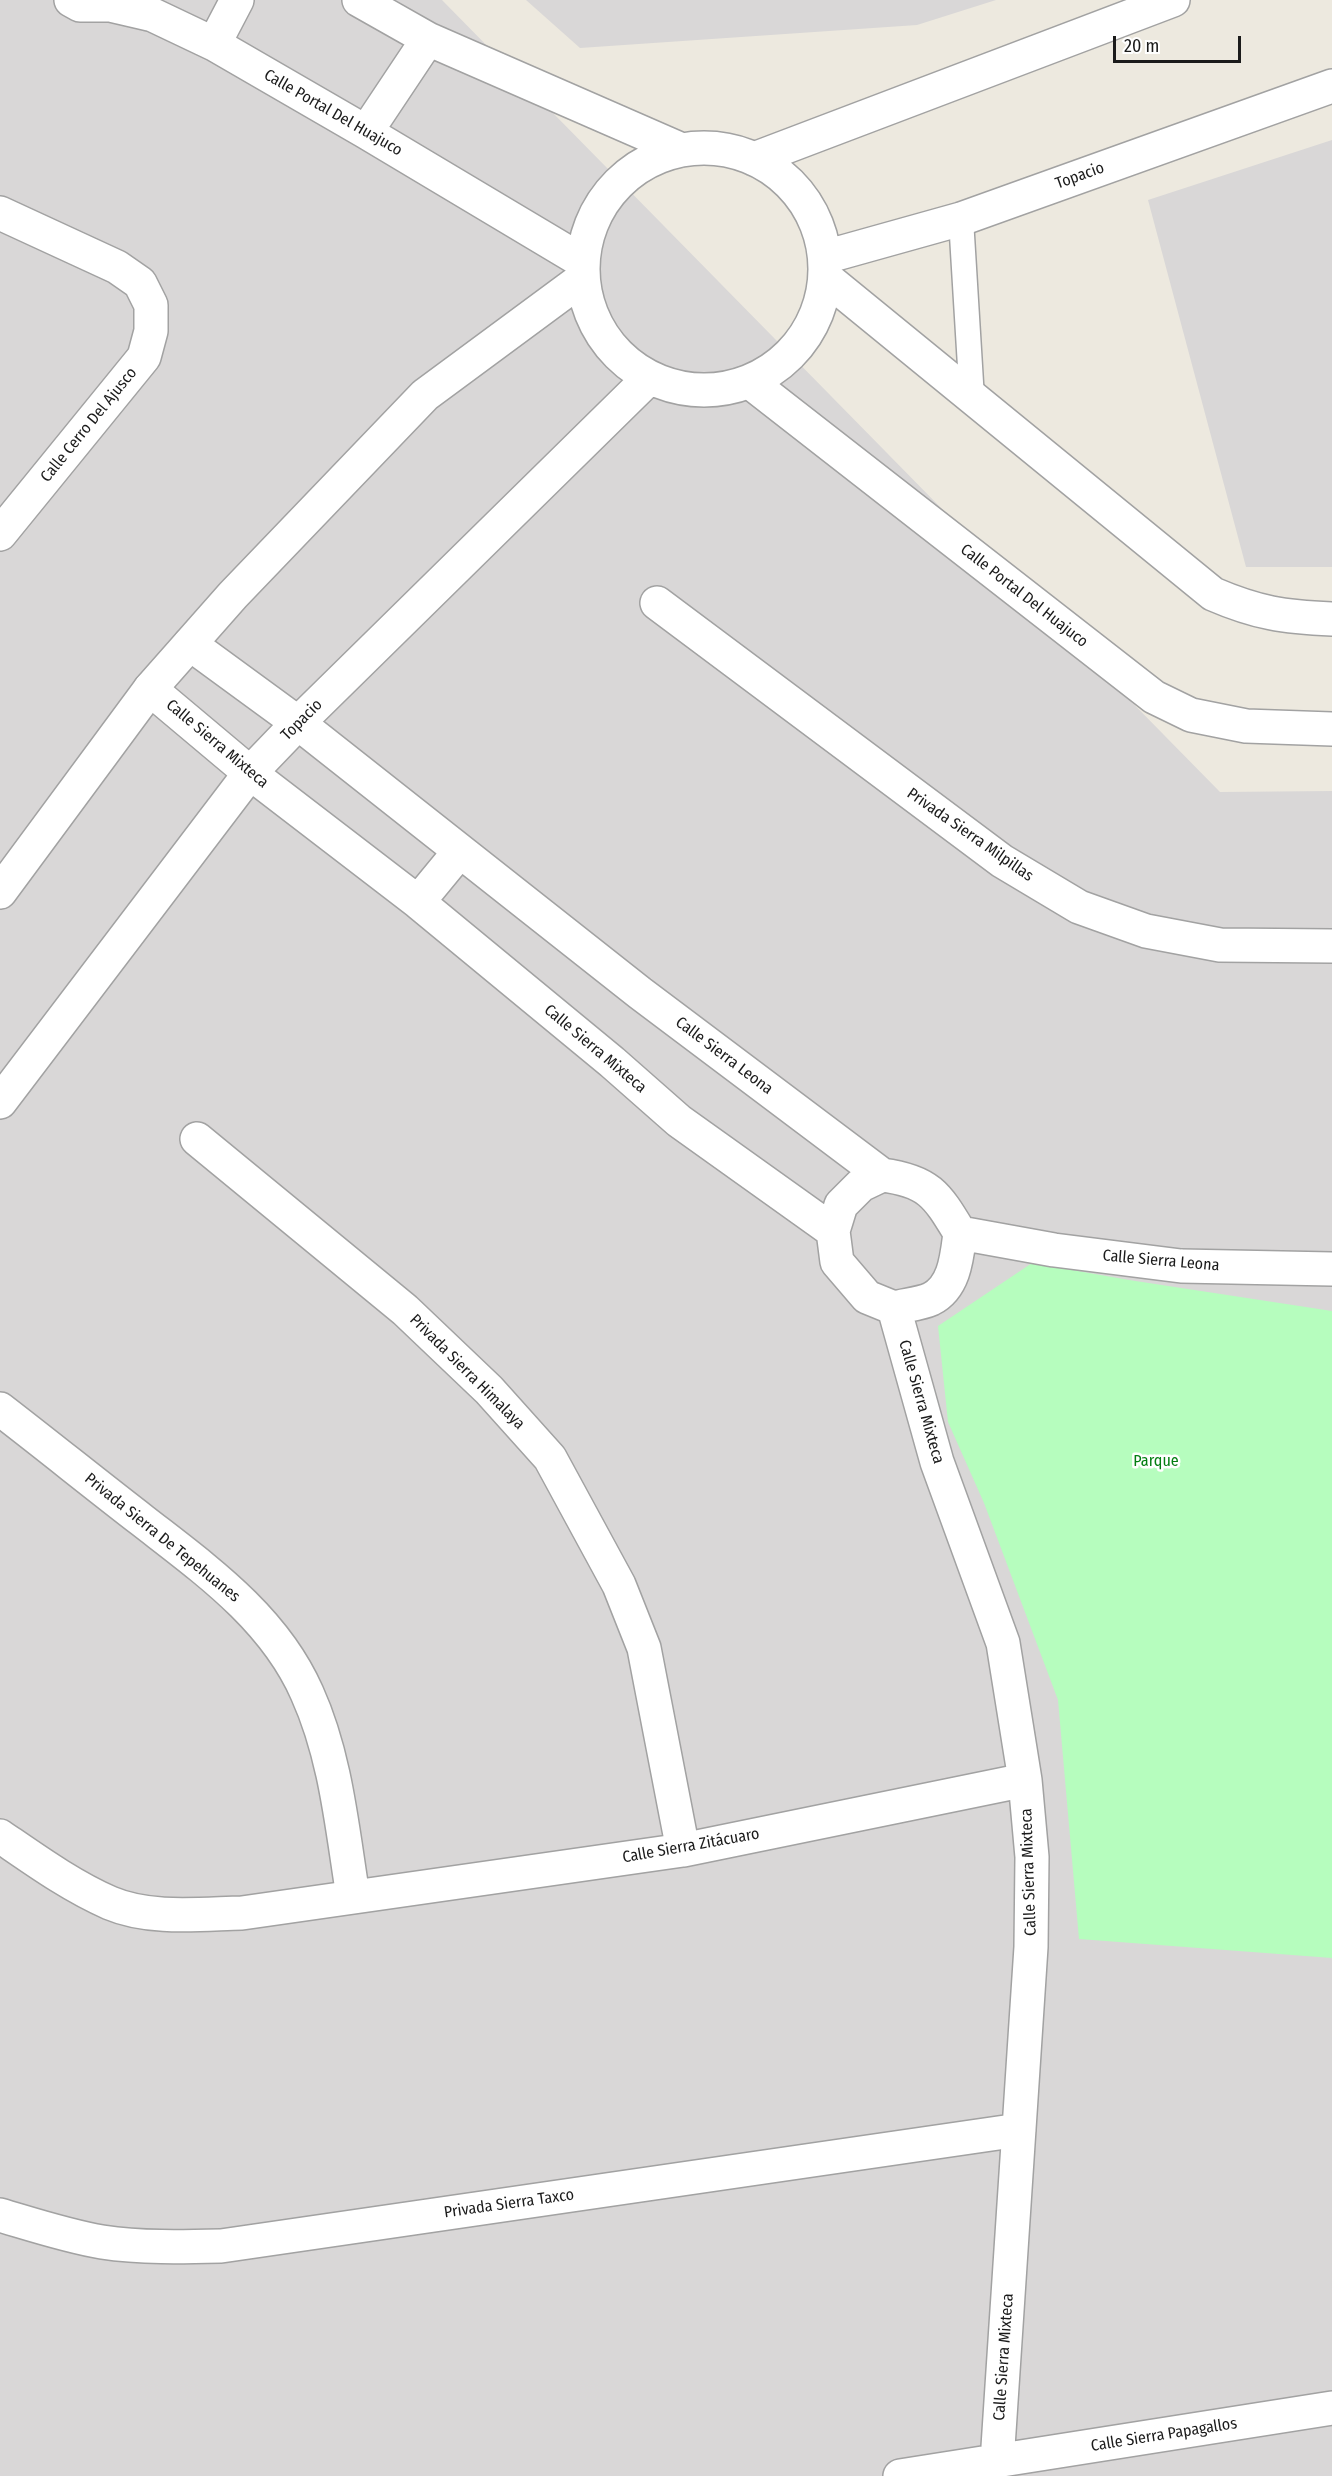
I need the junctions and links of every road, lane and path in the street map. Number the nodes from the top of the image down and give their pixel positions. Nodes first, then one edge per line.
1 (237, 0) edge
2 (359, 0) edge
3 (1173, 0) edge
4 (78, 2) edge
5 (428, 39) junction
6 (214, 44) junction
7 (1332, 86) edge
8 (366, 132) junction
9 (682, 150) junction
10 (754, 159) junction
11 (0, 213) edge
12 (961, 219) junction
13 (825, 268) junction
14 (582, 270) junction
15 (649, 378) junction
16 (750, 382) junction
17 (972, 399) junction
18 (0, 534) edge
19 (657, 603) dead end
20 (1332, 619) edge
21 (190, 644) junction
22 (150, 689) junction
23 (298, 723) junction
24 (1332, 729) edge
25 (250, 773) junction
26 (460, 851) junction
27 (0, 892) edge
28 (418, 902) junction
29 (1332, 946) edge
30 (0, 1102) edge
31 (197, 1139) dead end
32 (882, 1175) junction
33 (833, 1231) junction
34 (960, 1233) junction
35 (1332, 1269) edge
36 (894, 1308) junction
37 (0, 1409) edge
38 (1025, 1780) junction
39 (0, 1836) edge
40 (683, 1850) junction
41 (353, 1896) junction
42 (1019, 2130) junction
43 (0, 2215) edge
44 (1332, 2408) edge
45 (997, 2462) junction
46 (900, 2476) edge

1 - 6 street
2 - 5 street
3 - 10 street
4 - 6 street, Calle Portal Del Huajuco
5 - 8 street
5 - 9 street
6 - 8 street, Calle Portal Del Huajuco
7 - 12 street, Topacio
8 - 14 street, Calle Portal Del Huajuco
9 - 10 street
9 - 14 street
10 - 13 street
11 - 18 street, Calle Cerro Del Ajusco
12 - 13 street, Topacio
12 - 17 lane
13 - 16 street
13 - 17 street
14 - 15 street
14 - 21 street
15 - 16 street
15 - 23 street, Topacio
16 - 24 street, Calle Portal Del Huajuco
17 - 20 street
19 - 29 street, Privada Sierra Milpillas
21 - 22 street
21 - 23 street, Calle Sierra Leona
22 - 25 street, Calle Sierra Mixteca
22 - 27 street
23 - 25 street, Topacio
23 - 26 street, Calle Sierra Leona
25 - 28 street, Calle Sierra Mixteca
25 - 30 street, Topacio
26 - 28 street
26 - 32 street, Calle Sierra Leona
28 - 33 street, Calle Sierra Mixteca
31 - 40 street, Privada Sierra Himalaya
32 - 33 street
32 - 34 street, Calle Sierra Leona
33 - 36 street
34 - 35 street, Calle Sierra Leona
34 - 36 street
36 - 38 street, Calle Sierra Mixteca
37 - 41 street, Privada Sierra De Tepehuanes
38 - 40 street, Calle Sierra Zitácuaro
38 - 42 street, Calle Sierra Mixteca
39 - 41 street, Calle Sierra Zitácuaro
40 - 41 street, Calle Sierra Zitácuaro
42 - 43 street, Privada Sierra Taxco
42 - 45 street, Calle Sierra Mixteca
44 - 45 street, Calle Sierra Papagallos
45 - 46 street, Calle Sierra Papagallos

